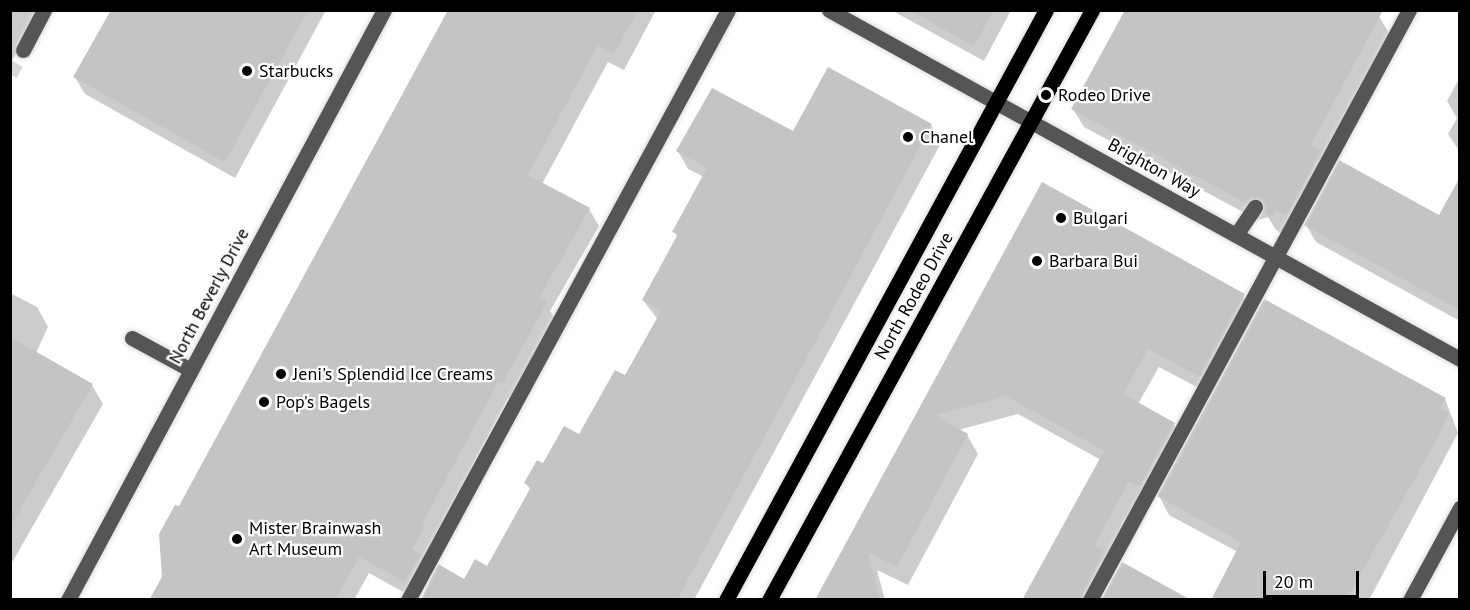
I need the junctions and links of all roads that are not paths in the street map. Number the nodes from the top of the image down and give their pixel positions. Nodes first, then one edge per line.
1 (44, 10) edge
2 (384, 10) edge
3 (728, 10) edge
4 (829, 10) edge
5 (1046, 10) edge
6 (1092, 10) edge
7 (1409, 10) edge
8 (19, 57) dead end
9 (999, 104) junction
10 (1031, 123) junction
11 (1255, 207) dead end
12 (1236, 235) junction
13 (1273, 256) junction
14 (132, 338) dead end
15 (1460, 359) edge
16 (191, 370) junction
17 (1460, 508) edge
18 (68, 600) edge
19 (408, 600) edge
20 (726, 600) edge
21 (769, 600) edge
22 (1090, 600) edge
23 (1410, 600) edge

1 - 8 street
2 - 16 street, North Beverly Drive
3 - 19 street
4 - 9 street, Brighton Way
5 - 9 main road, North Rodeo Drive
6 - 10 main road, North Rodeo Drive
7 - 13 street
9 - 10 street, Brighton Way
9 - 20 main road, North Rodeo Drive
10 - 12 street, Brighton Way
10 - 21 main road, North Rodeo Drive
11 - 12 street
12 - 13 street, Brighton Way
13 - 15 street, Brighton Way
13 - 22 street
14 - 16 street
16 - 18 street, North Beverly Drive
17 - 23 street

